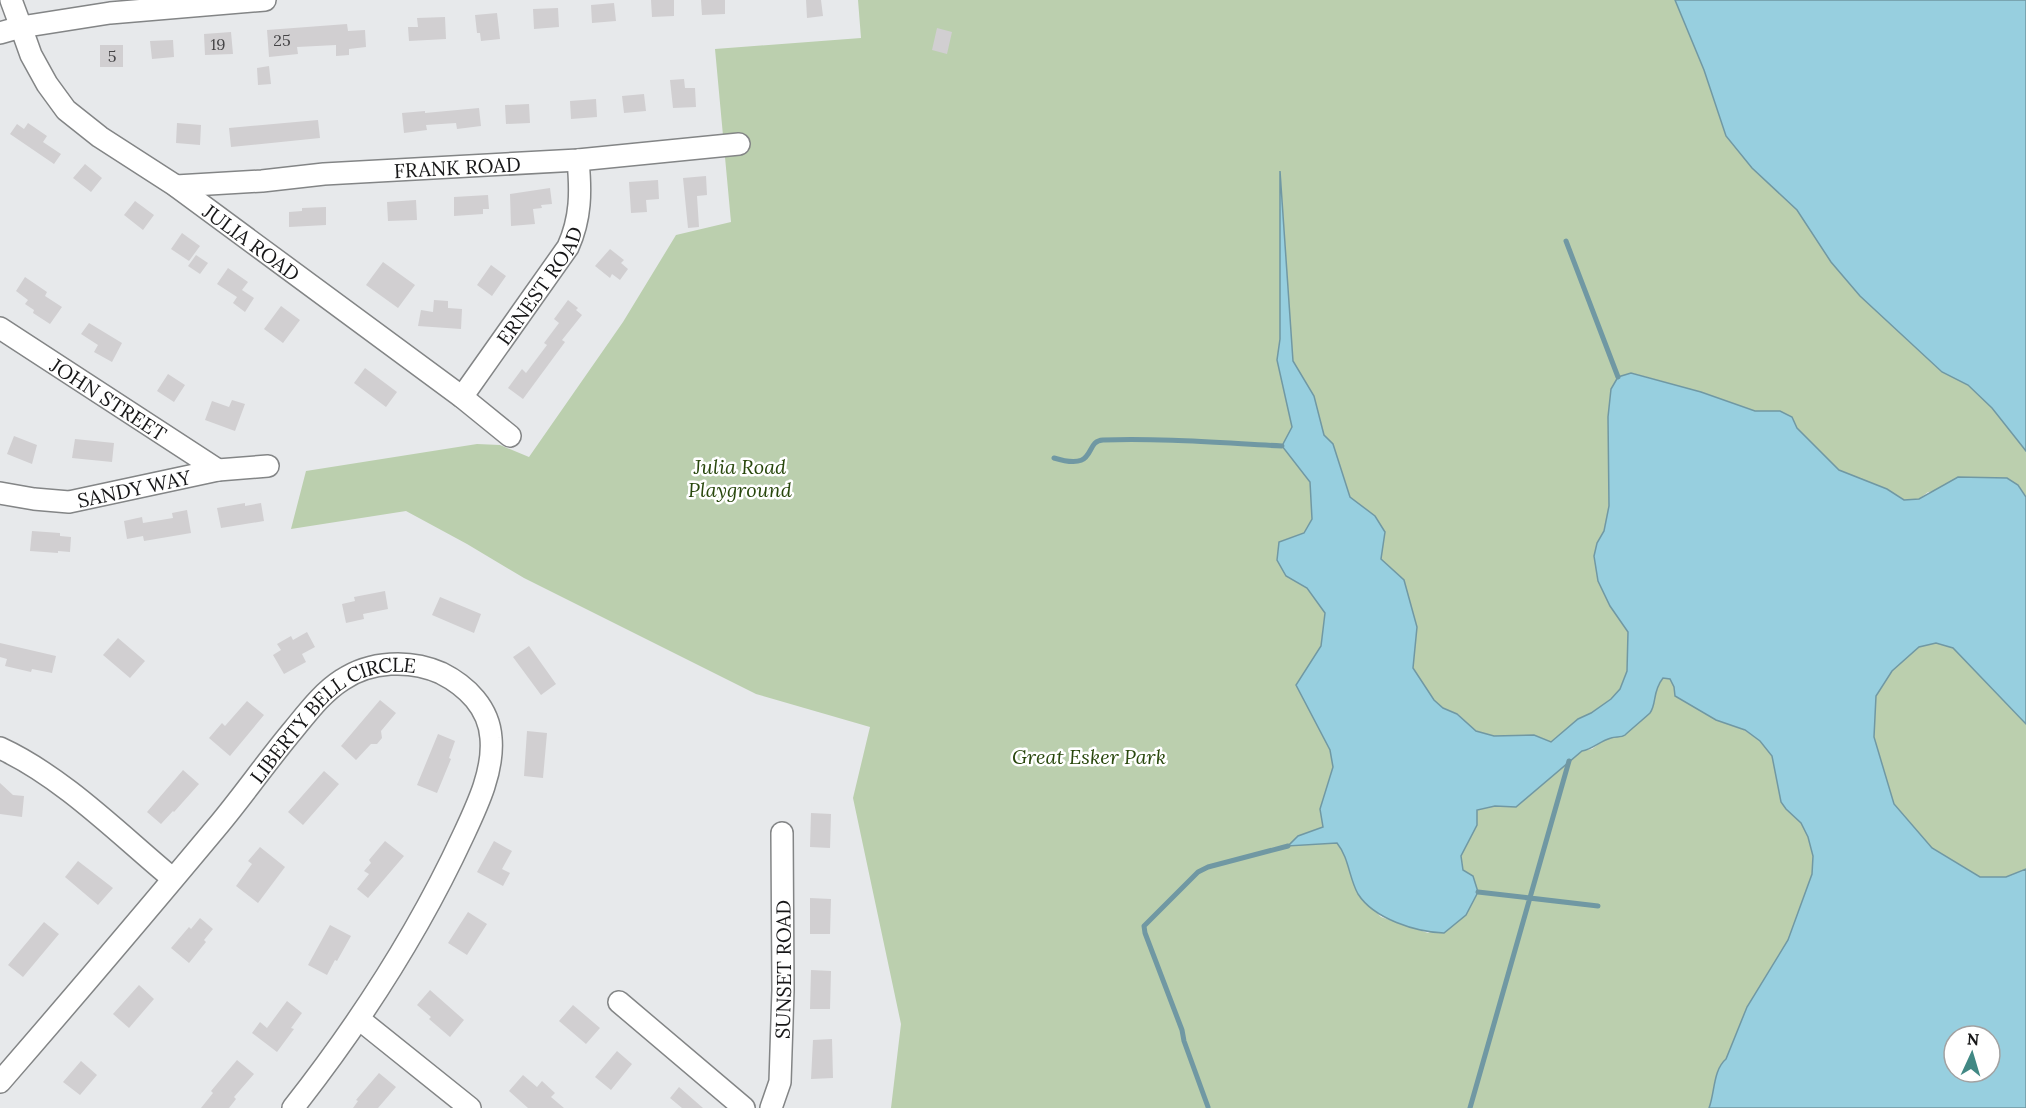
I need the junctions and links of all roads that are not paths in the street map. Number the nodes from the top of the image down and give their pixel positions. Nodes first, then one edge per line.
1 (11, 0) edge
2 (265, 0) edge
3 (21, 27) junction
4 (0, 33) edge
5 (739, 144) dead end
6 (578, 160) junction
7 (176, 186) junction
8 (0, 328) edge
9 (462, 396) junction
10 (510, 436) dead end
11 (268, 466) dead end
12 (218, 470) junction
13 (0, 494) edge
14 (0, 748) edge
15 (782, 833) dead end
16 (172, 878) junction
17 (619, 1002) dead end
18 (359, 1019) junction
19 (0, 1082) edge
20 (772, 1107) edge
21 (293, 1108) edge
22 (470, 1108) edge
23 (744, 1108) edge

1 - 3 street, JULIA ROAD
2 - 3 street
3 - 4 street
3 - 7 street, JULIA ROAD
5 - 6 street, FRANK ROAD
6 - 7 street, FRANK ROAD
6 - 9 street, ERNEST ROAD
7 - 9 street, JULIA ROAD
8 - 12 street, JOHN STREET
9 - 10 street, JULIA ROAD
11 - 12 street, SANDY WAY
12 - 13 street, SANDY WAY
14 - 16 street
15 - 20 street, SUNSET ROAD
16 - 18 street, LIBERTY BELL CIRCLE
16 - 19 street, LIBERTY BELL CIRCLE
17 - 23 street
18 - 21 street, LIBERTY BELL CIRCLE
18 - 22 street

